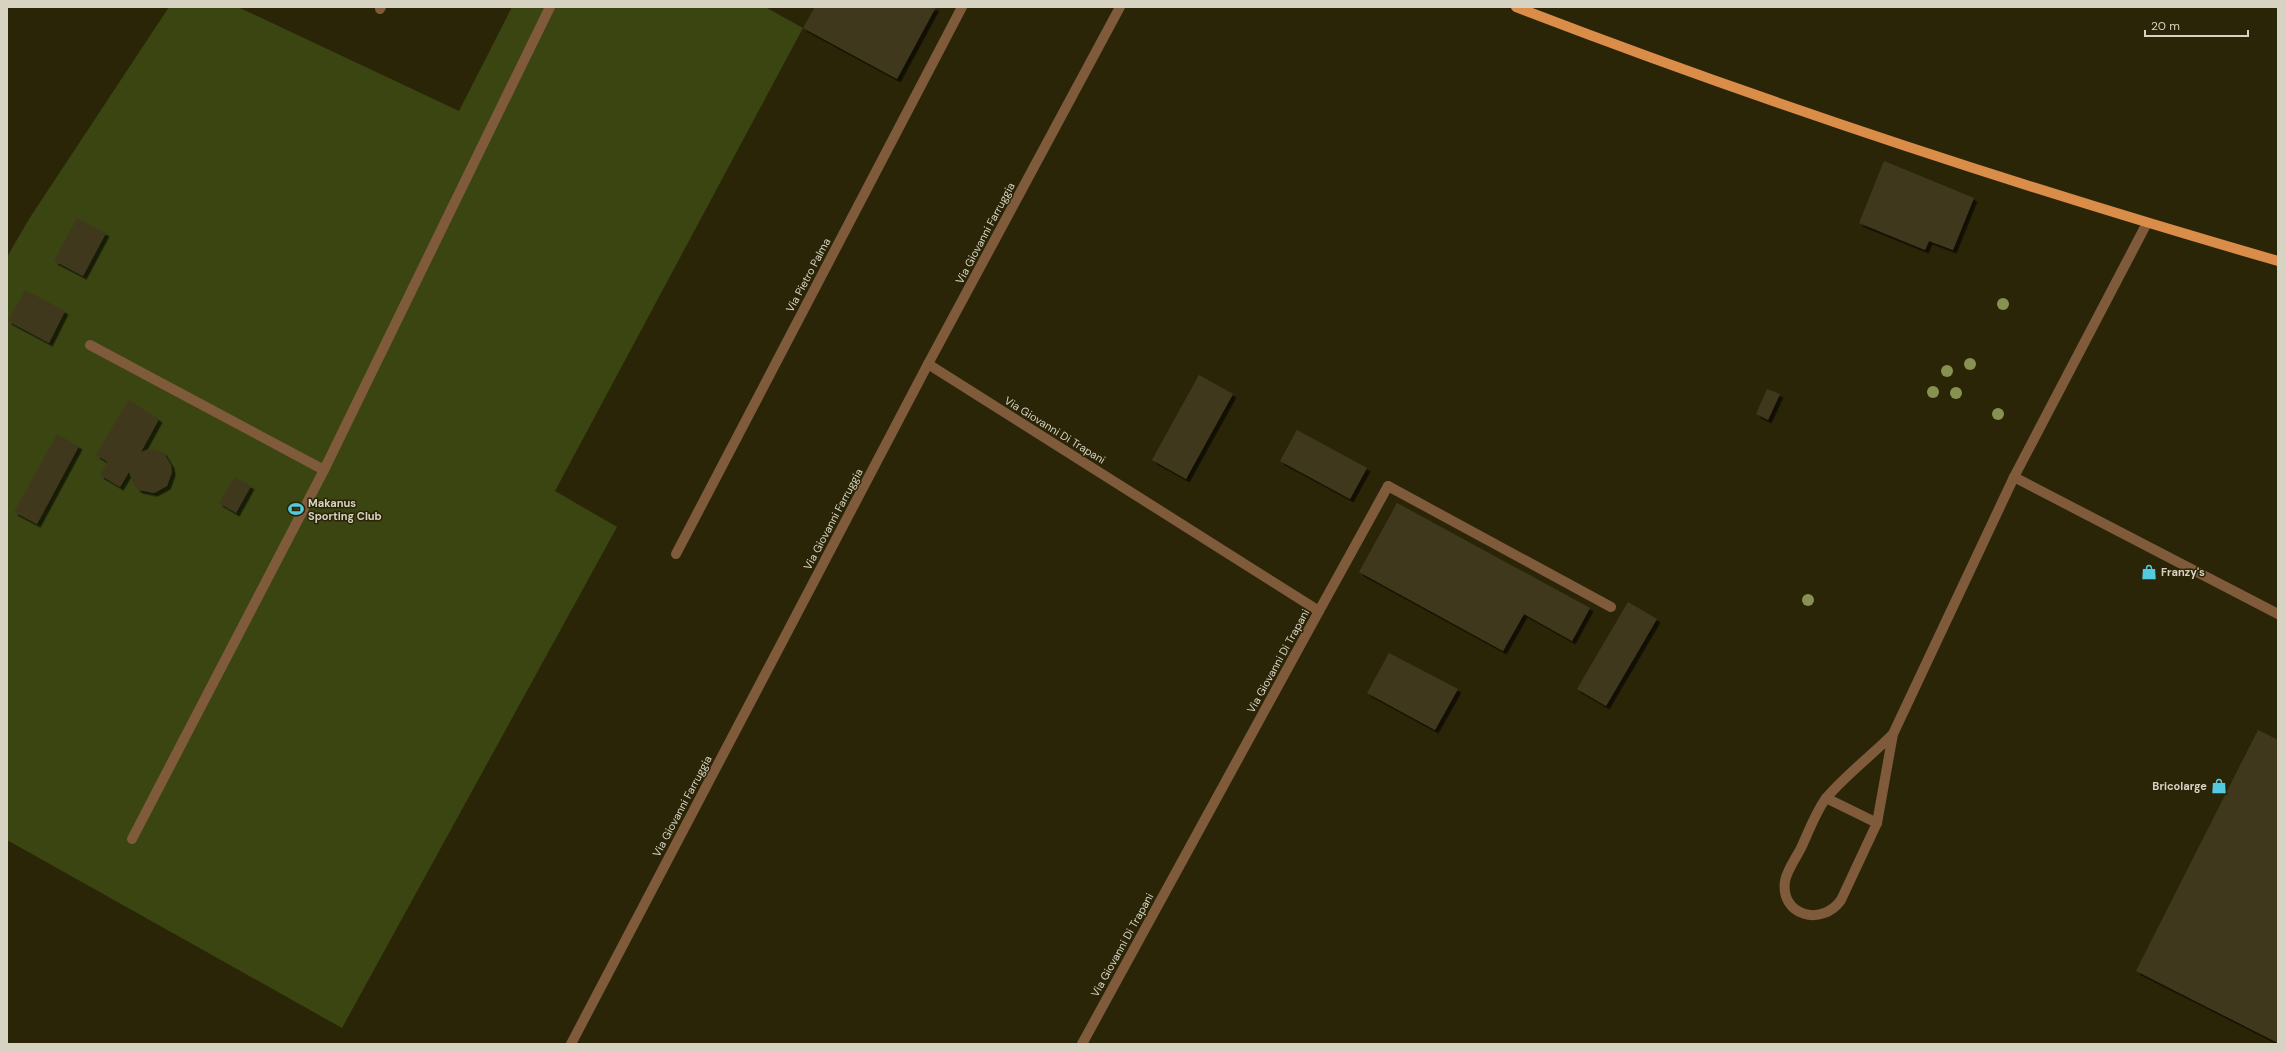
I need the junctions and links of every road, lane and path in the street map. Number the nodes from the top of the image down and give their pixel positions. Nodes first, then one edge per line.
1 (550, 7) edge
2 (962, 7) edge
3 (1120, 7) edge
4 (1516, 7) edge
5 (2146, 223) junction
6 (2278, 261) edge
7 (90, 345) dead end
8 (928, 364) junction
9 (324, 470) junction
10 (2014, 477) junction
11 (676, 554) dead end
12 (1611, 608) dead end
13 (1319, 611) junction
14 (2278, 614) edge
15 (1893, 734) junction
16 (1826, 798) junction
17 (1877, 823) junction
18 (132, 839) dead end
19 (571, 1044) edge
20 (1082, 1044) edge

1 - 9 street
2 - 11 street, Via Pietro Palma
3 - 8 street, Via Giovanni Farruggia
4 - 5 main road
5 - 6 main road
5 - 10 street
7 - 9 street
8 - 13 street, Via Giovanni Di Trapani
8 - 19 street, Via Giovanni Farruggia
9 - 18 street
10 - 14 street
10 - 15 street
12 - 13 street
13 - 20 street, Via Giovanni Di Trapani
15 - 16 street
15 - 17 street
16 - 17 street
16 - 17 street

